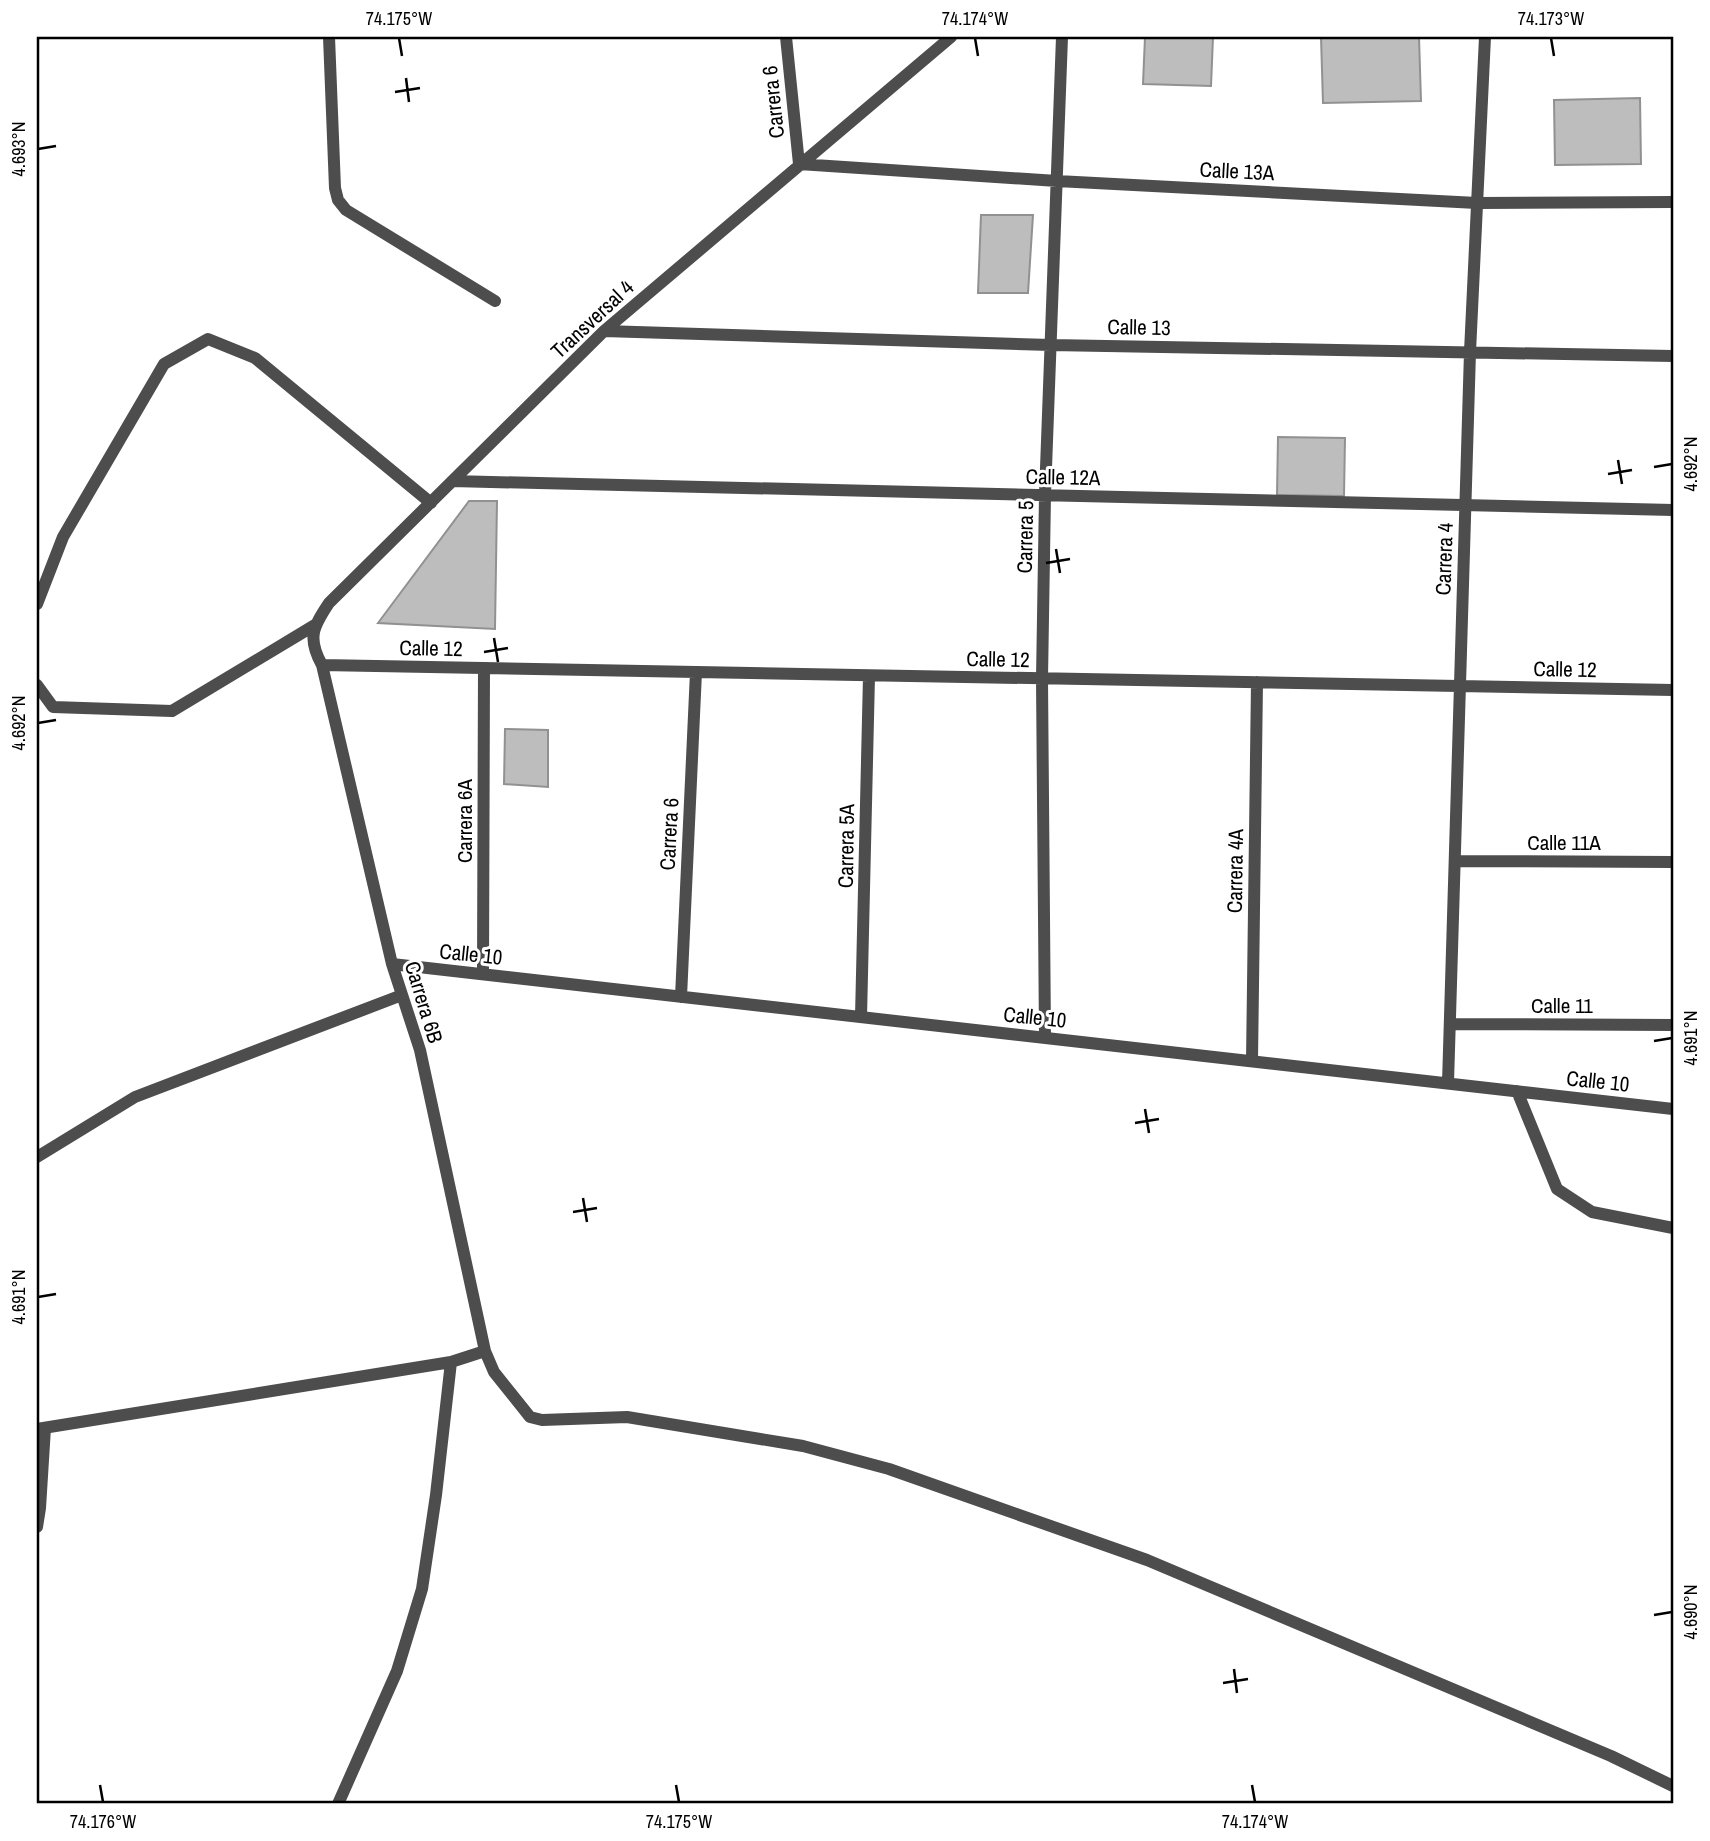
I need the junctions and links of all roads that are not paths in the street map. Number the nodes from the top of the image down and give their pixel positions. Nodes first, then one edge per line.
1 (329, 37) edge
2 (786, 37) edge
3 (951, 37) edge
4 (1062, 37) edge
5 (1485, 37) edge
6 (799, 164) junction
7 (1057, 181) junction
8 (1673, 202) edge
9 (1476, 203) junction
10 (495, 301) dead end
11 (604, 331) junction
12 (1051, 345) junction
13 (1470, 352) junction
14 (1673, 356) edge
15 (452, 481) junction
16 (1045, 495) junction
17 (431, 503) junction
18 (1465, 505) junction
19 (1673, 510) edge
20 (37, 604) edge
21 (315, 625) junction
22 (322, 665) junction
23 (484, 668) junction
24 (696, 672) junction
25 (869, 676) junction
26 (1042, 679) junction
27 (1257, 682) junction
28 (37, 685) edge
29 (1460, 686) junction
30 (1673, 690) edge
31 (1455, 861) junction
32 (1673, 862) edge
33 (391, 964) junction
34 (483, 974) junction
35 (402, 995) junction
36 (681, 997) junction
37 (861, 1017) junction
38 (1450, 1024) junction
39 (1673, 1025) edge
40 (1045, 1037) junction
41 (1252, 1061) junction
42 (1448, 1083) junction
43 (1517, 1091) junction
44 (1673, 1109) edge
45 (37, 1157) edge
46 (1673, 1228) edge
47 (485, 1351) junction
48 (451, 1362) junction
49 (41, 1429) edge
50 (37, 1527) edge
51 (1673, 1786) edge
52 (338, 1804) edge

1 - 10 street
2 - 6 street, Carrera 6
3 - 6 street, Transversal 4
4 - 7 street, Carrera 5
5 - 9 street, Carrera 4
6 - 7 street, Calle 13A
6 - 11 street, Transversal 4
7 - 9 street, Calle 13A
7 - 12 street, Carrera 5
8 - 9 street, Calle 13A
9 - 13 street, Carrera 4
11 - 12 street, Calle 13
11 - 15 street, Transversal 4
12 - 13 street, Calle 13
12 - 16 street, Carrera 5
13 - 14 street, Calle 13
13 - 18 street, Carrera 4
15 - 16 street, Calle 12A
15 - 17 street, Transversal 4
16 - 18 street, Calle 12A
16 - 26 street, Carrera 5
17 - 20 street
17 - 21 street, Transversal 4
18 - 19 street, Calle 12A
18 - 29 street, Carrera 4
21 - 22 street
21 - 28 street
22 - 23 street, Calle 12
22 - 33 street, Carrera 6B
23 - 24 street, Calle 12
23 - 34 street, Carrera 6A
24 - 25 street, Calle 12
24 - 36 street, Carrera 6
25 - 26 street, Calle 12
25 - 37 street, Carrera 5A
26 - 27 street, Calle 12
26 - 40 street, Carrera 5
27 - 29 street, Calle 12
27 - 41 street, Carrera 4A
29 - 30 street, Calle 12
29 - 31 street, Carrera 4
31 - 32 street, Calle 11A
31 - 38 street, Carrera 4
33 - 34 street, Calle 10
33 - 35 street, Carrera 6B
34 - 36 street, Calle 10
35 - 45 street
35 - 47 street, Carrera 6B
36 - 37 street, Calle 10
37 - 40 street, Calle 10
38 - 39 street, Calle 11
38 - 42 street, Carrera 4
40 - 41 street, Calle 10
41 - 42 street, Calle 10
42 - 43 street, Calle 10
43 - 44 street, Calle 10
43 - 46 street
47 - 48 street
47 - 51 street, Carrera 6B
48 - 49 street
48 - 52 street
49 - 50 street

